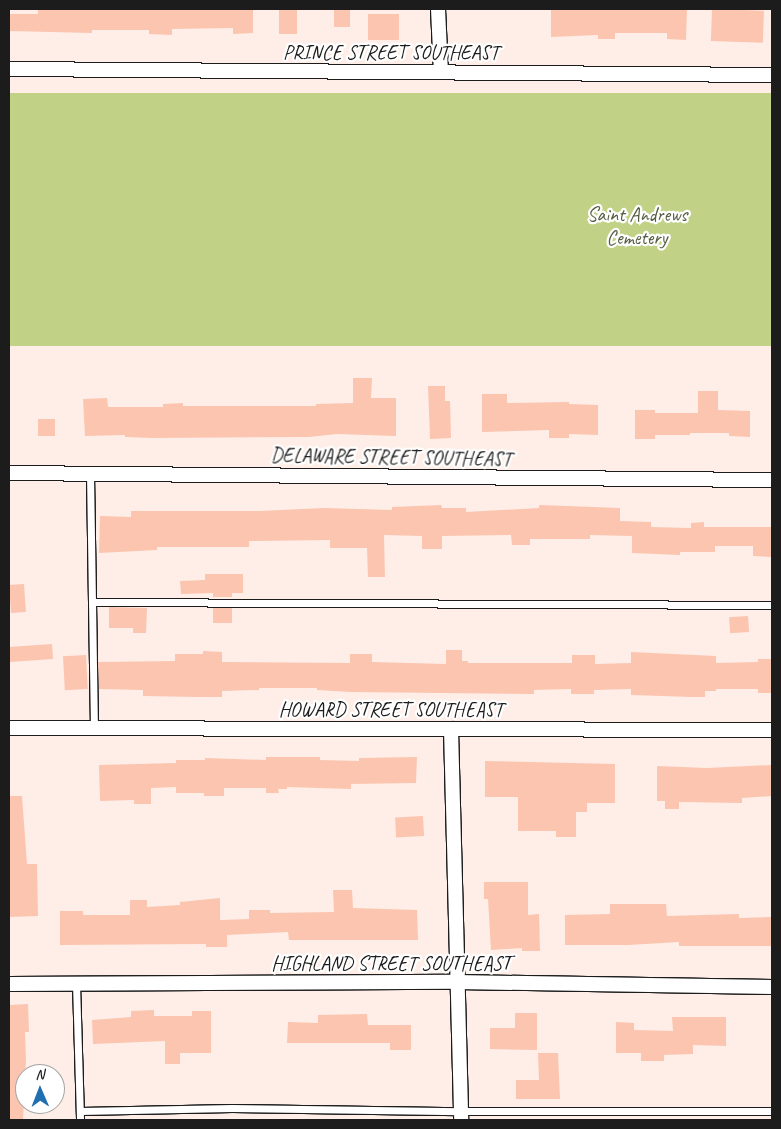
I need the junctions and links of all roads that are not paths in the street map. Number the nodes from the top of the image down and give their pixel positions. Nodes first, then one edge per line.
1 (438, 9) edge
2 (9, 69) edge
3 (440, 72) junction
4 (772, 75) edge
5 (9, 473) edge
6 (90, 474) junction
7 (772, 480) edge
8 (92, 602) junction
9 (772, 605) edge
10 (9, 728) edge
11 (94, 728) junction
12 (451, 729) junction
13 (772, 730) edge
14 (458, 982) junction
15 (76, 983) junction
16 (9, 984) edge
17 (772, 987) edge
18 (80, 1111) junction
19 (772, 1111) edge
20 (461, 1116) edge
21 (80, 1120) edge

1 - 3 street
2 - 3 street, PRINCE STREET SOUTHEAST
3 - 4 street, PRINCE STREET SOUTHEAST
5 - 6 street, DELAWARE STREET SOUTHEAST
6 - 7 street, DELAWARE STREET SOUTHEAST
6 - 8 lane
8 - 9 lane
8 - 11 lane
10 - 11 street, HOWARD STREET SOUTHEAST
11 - 12 street, HOWARD STREET SOUTHEAST
12 - 13 street, HOWARD STREET SOUTHEAST
12 - 14 street
14 - 15 street, HIGHLAND STREET SOUTHEAST
14 - 17 street, HIGHLAND STREET SOUTHEAST
14 - 20 street
15 - 16 street, HIGHLAND STREET SOUTHEAST
15 - 18 lane
18 - 20 lane
18 - 21 lane
19 - 20 lane

